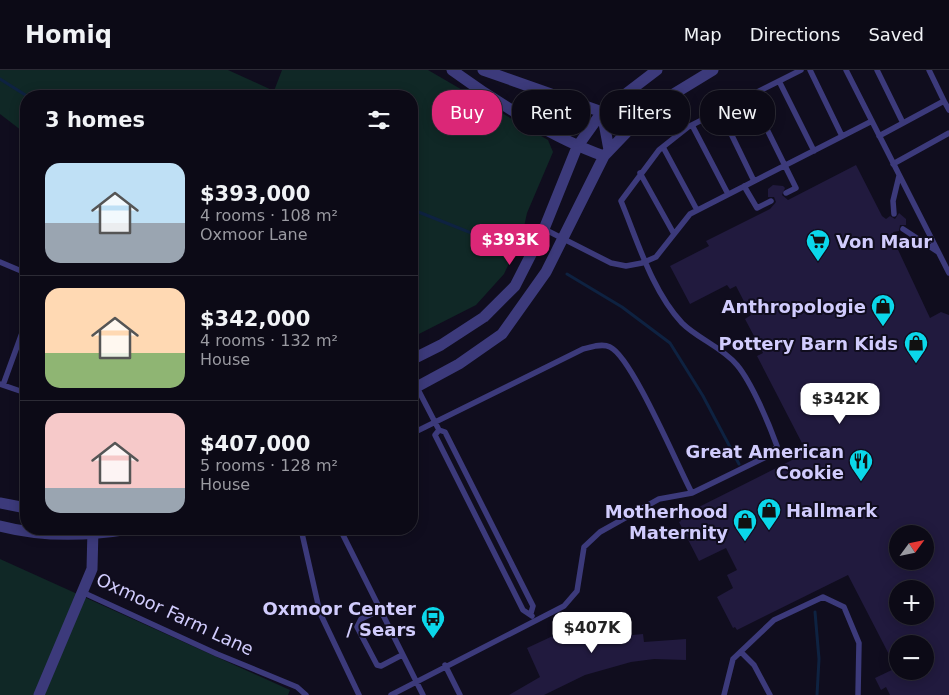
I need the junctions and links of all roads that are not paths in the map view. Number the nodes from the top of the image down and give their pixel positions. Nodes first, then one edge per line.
1 (452, 70) edge
2 (483, 70) edge
3 (657, 70) edge
4 (712, 70) edge
5 (801, 70) edge
6 (810, 70) edge
7 (846, 70) edge
8 (877, 70) edge
9 (929, 70) edge
10 (779, 81) junction
11 (631, 90) edge
12 (760, 90) edge
13 (944, 101) junction
14 (949, 110) edge
15 (600, 111) edge
16 (600, 115) edge
17 (700, 121) edge
18 (872, 121) junction
19 (903, 123) junction
20 (692, 125) junction
21 (949, 133) edge
22 (605, 135) edge
23 (732, 135) edge
24 (770, 135) edge
25 (842, 136) junction
26 (879, 136) junction
27 (577, 147) junction
28 (663, 147) junction
29 (814, 151) junction
30 (607, 153) junction
31 (893, 164) junction
32 (785, 166) junction
33 (640, 173) junction
34 (899, 176) junction
35 (754, 181) junction
36 (744, 186) junction
37 (786, 193) dead end
38 (728, 194) junction
39 (772, 201) dead end
40 (697, 210) junction
41 (894, 214) dead end
42 (544, 229) junction
43 (903, 229) dead end
44 (674, 234) junction
45 (562, 237) junction
46 (938, 252) junction
47 (646, 261) junction
48 (0, 262) edge
49 (20, 270) edge
50 (949, 273) edge
51 (20, 338) edge
52 (418, 356) edge
53 (2, 384) edge
54 (418, 387) edge
55 (20, 392) edge
56 (418, 395) edge
57 (436, 423) junction
58 (439, 430) junction
59 (418, 431) edge
60 (692, 494) junction
61 (0, 503) edge
62 (20, 507) edge
63 (0, 526) edge
64 (20, 530) edge
65 (93, 535) edge
66 (302, 535) edge
67 (343, 535) edge
68 (82, 592) junction
69 (380, 610) junction
70 (531, 613) junction
71 (535, 621) junction
72 (741, 652) junction
73 (402, 655) junction
74 (445, 665) junction
75 (416, 681) junction
76 (39, 695) edge
77 (306, 695) edge
78 (359, 695) edge
79 (391, 695) edge
80 (423, 695) edge
81 (460, 695) edge
82 (724, 695) edge
83 (770, 695) edge
84 (858, 695) edge

1 - 27 street
2 - 15 street
3 - 11 street
4 - 30 street
5 - 10 lane
6 - 25 lane
7 - 18 lane
8 - 19 lane
9 - 13 lane
10 - 12 lane
10 - 29 lane
13 - 14 lane
13 - 19 lane
16 - 27 street
17 - 20 lane
18 - 25 lane
18 - 26 lane
19 - 26 lane
20 - 28 lane
20 - 38 lane
21 - 31 lane
22 - 30 street
23 - 35 lane
24 - 32 lane
25 - 29 lane
26 - 31 lane
27 - 30 street
27 - 42 street
28 - 33 lane
28 - 40 lane
29 - 32 lane
30 - 45 street
31 - 34 lane
32 - 35 lane
32 - 37 lane
33 - 44 lane
33 - 47 lane
34 - 41 lane
34 - 46 lane
35 - 36 lane
36 - 38 lane
36 - 39 lane
38 - 40 lane
40 - 44 lane
42 - 45 lane
42 - 52 street
43 - 46 lane
44 - 47 lane
45 - 47 lane
45 - 54 street
46 - 50 lane
47 - 60 lane
48 - 49 lane
51 - 53 lane
53 - 55 lane
56 - 57 lane
57 - 58 lane
57 - 59 lane
57 - 60 lane
58 - 70 lane
58 - 70 lane
60 - 71 lane
61 - 62 street
63 - 64 street
65 - 68 street, Oxmoor Farm Lane
66 - 78 lane
67 - 69 lane
68 - 76 street
68 - 77 lane, Oxmoor Farm Lane
69 - 73 lane
69 - 73 lane
70 - 71 lane
71 - 74 lane
72 - 82 lane
72 - 83 lane
72 - 84 lane
73 - 75 lane
74 - 75 lane
74 - 81 lane
75 - 79 lane
75 - 80 lane

